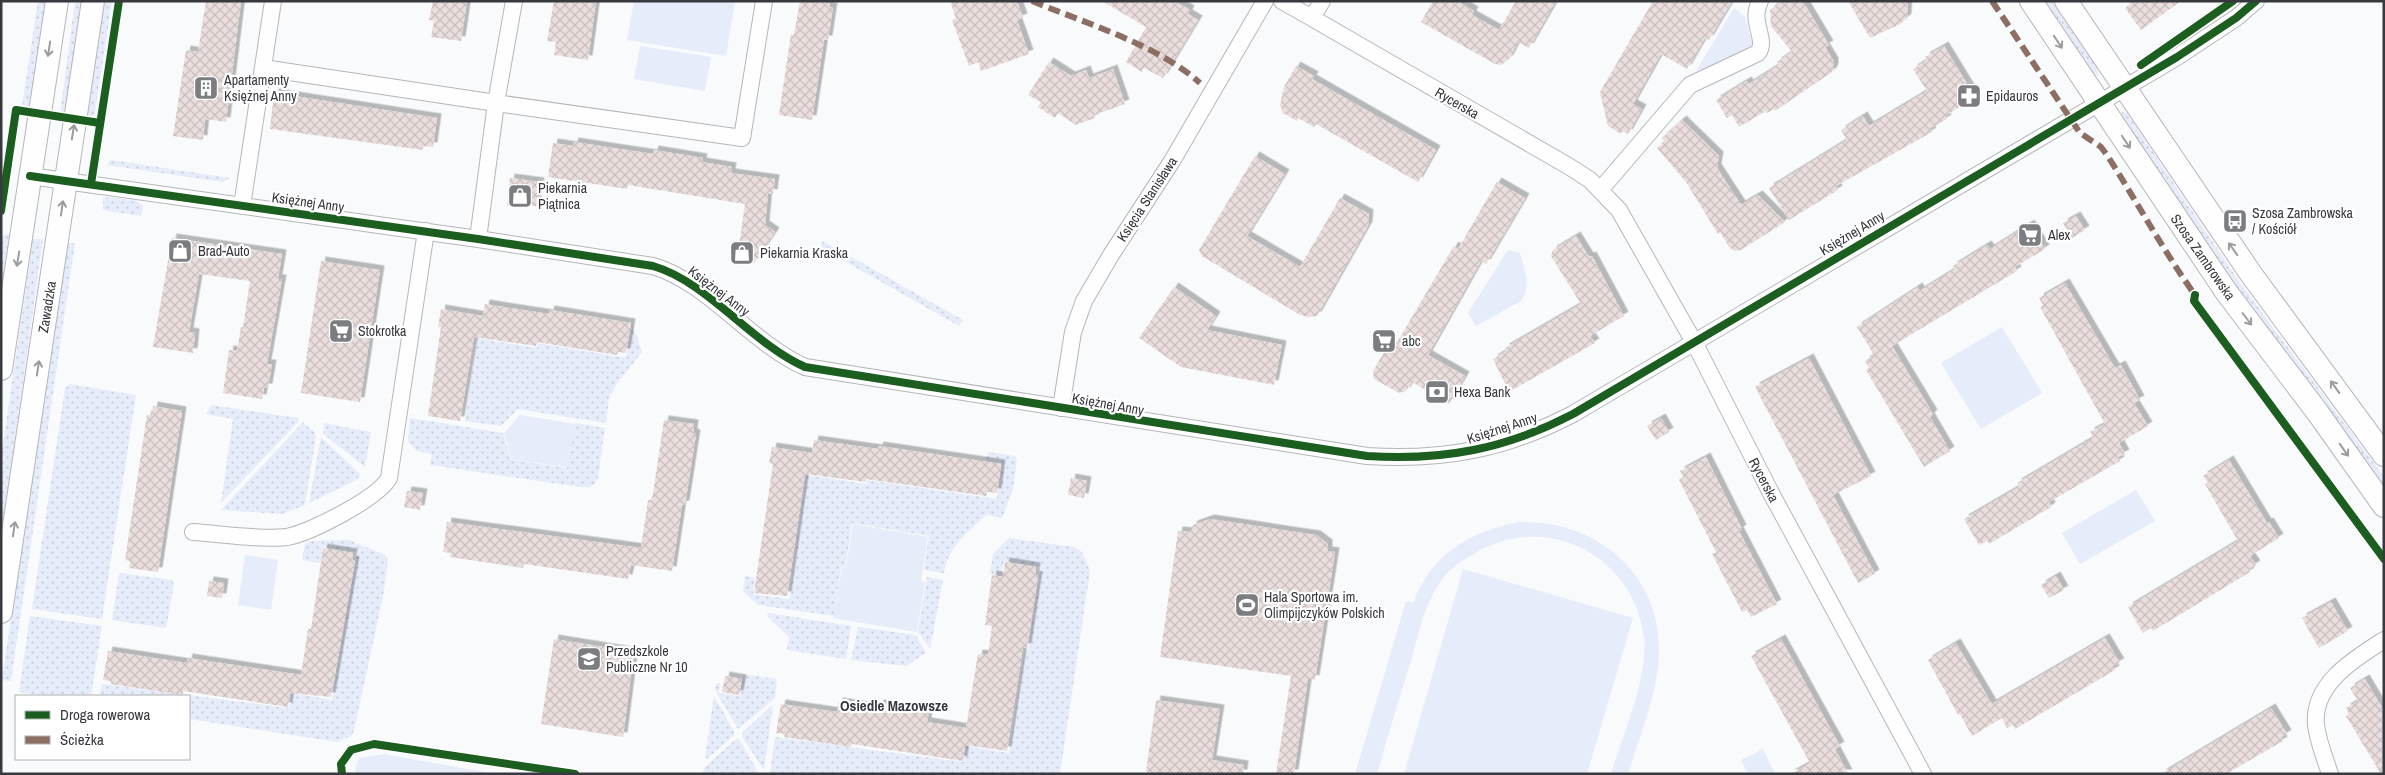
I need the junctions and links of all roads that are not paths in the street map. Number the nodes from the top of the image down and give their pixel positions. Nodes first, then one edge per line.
1 (57, 1) edge
2 (93, 1) edge
3 (273, 1) edge
4 (514, 1) edge
5 (764, 1) edge
6 (1264, 1) edge
7 (1282, 1) edge
8 (1322, 1) edge
9 (1760, 1) edge
10 (2031, 1) edge
11 (2066, 1) edge
12 (2256, 1) edge
13 (1312, 18) junction
14 (263, 68) junction
15 (2124, 88) junction
16 (2098, 102) junction
17 (496, 103) junction
18 (30, 176) junction
19 (66, 180) junction
20 (1601, 189) junction
21 (242, 206) junction
22 (426, 231) junction
23 (478, 239) junction
24 (1694, 342) junction
25 (1, 369) edge
26 (1061, 408) junction
27 (2384, 455) edge
28 (2384, 506) edge
29 (194, 532) dead end
30 (1, 612) edge
31 (2384, 640) edge
32 (1923, 774) edge
33 (2330, 774) edge

1 -> 18 main road
19 -> 2 main road, Zawadzka
3 - 14 street
4 - 17 street
5 - 17 street
6 - 26 street, Księcia Stanisława
7 - 13 street, Rycerska
8 - 13 street
9 - 20 street
10 -> 16 main road, Szosa Zambrowska
11 - 15 main road
12 - 15 street, Księżnej Anny
13 - 20 street, Rycerska
14 - 17 street
14 - 21 street
15 - 16 street, Księżnej Anny
27 -> 15 main road
16 - 24 street, Księżnej Anny
16 -> 28 main road, Szosa Zambrowska
17 - 23 street
18 - 19 street, Księżnej Anny
18 -> 25 main road
19 - 21 street, Księżnej Anny
30 -> 19 main road, Zawadzka
20 - 24 street, Rycerska
21 - 22 street, Księżnej Anny
22 - 23 street, Księżnej Anny
22 - 29 street
23 - 26 street, Księżnej Anny
24 - 26 street, Księżnej Anny
24 - 32 street, Rycerska
31 - 33 street

